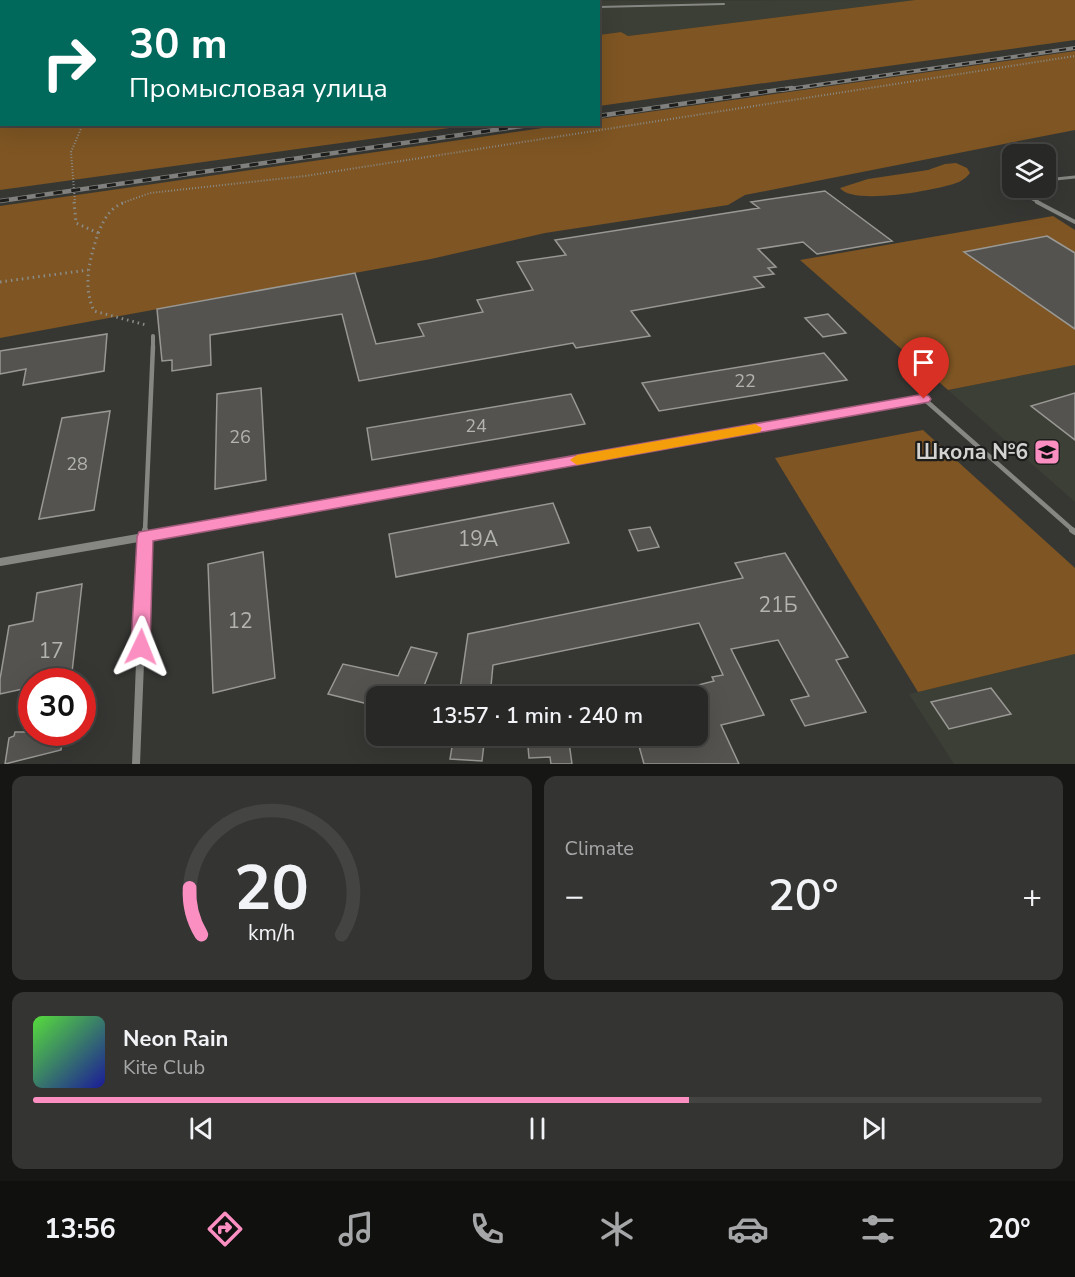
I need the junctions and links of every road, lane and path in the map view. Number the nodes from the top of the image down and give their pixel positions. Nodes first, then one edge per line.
1 (280, 0) edge
2 (286, 0) edge
3 (720, 0) edge
4 (600, 7) edge
5 (1075, 56) edge
6 (82, 126) edge
7 (1075, 177) edge
8 (1056, 179) edge
9 (1031, 198) edge
10 (1075, 222) edge
11 (98, 233) junction
12 (88, 270) junction
13 (0, 282) edge
14 (153, 336) joint
15 (924, 399) joint
16 (1075, 532) edge
17 (145, 537) junction
18 (0, 562) edge
19 (136, 764) edge

1 - 2 path
3 - 4 lane
5 - 11 path
6 - 11 path
7 - 8 lane
9 - 10 lane
11 - 12 path
12 - 13 path
12 - 14 path
14 - 17 lane
15 - 16 lane
15 - 17 street
17 - 18 street
17 - 19 street

